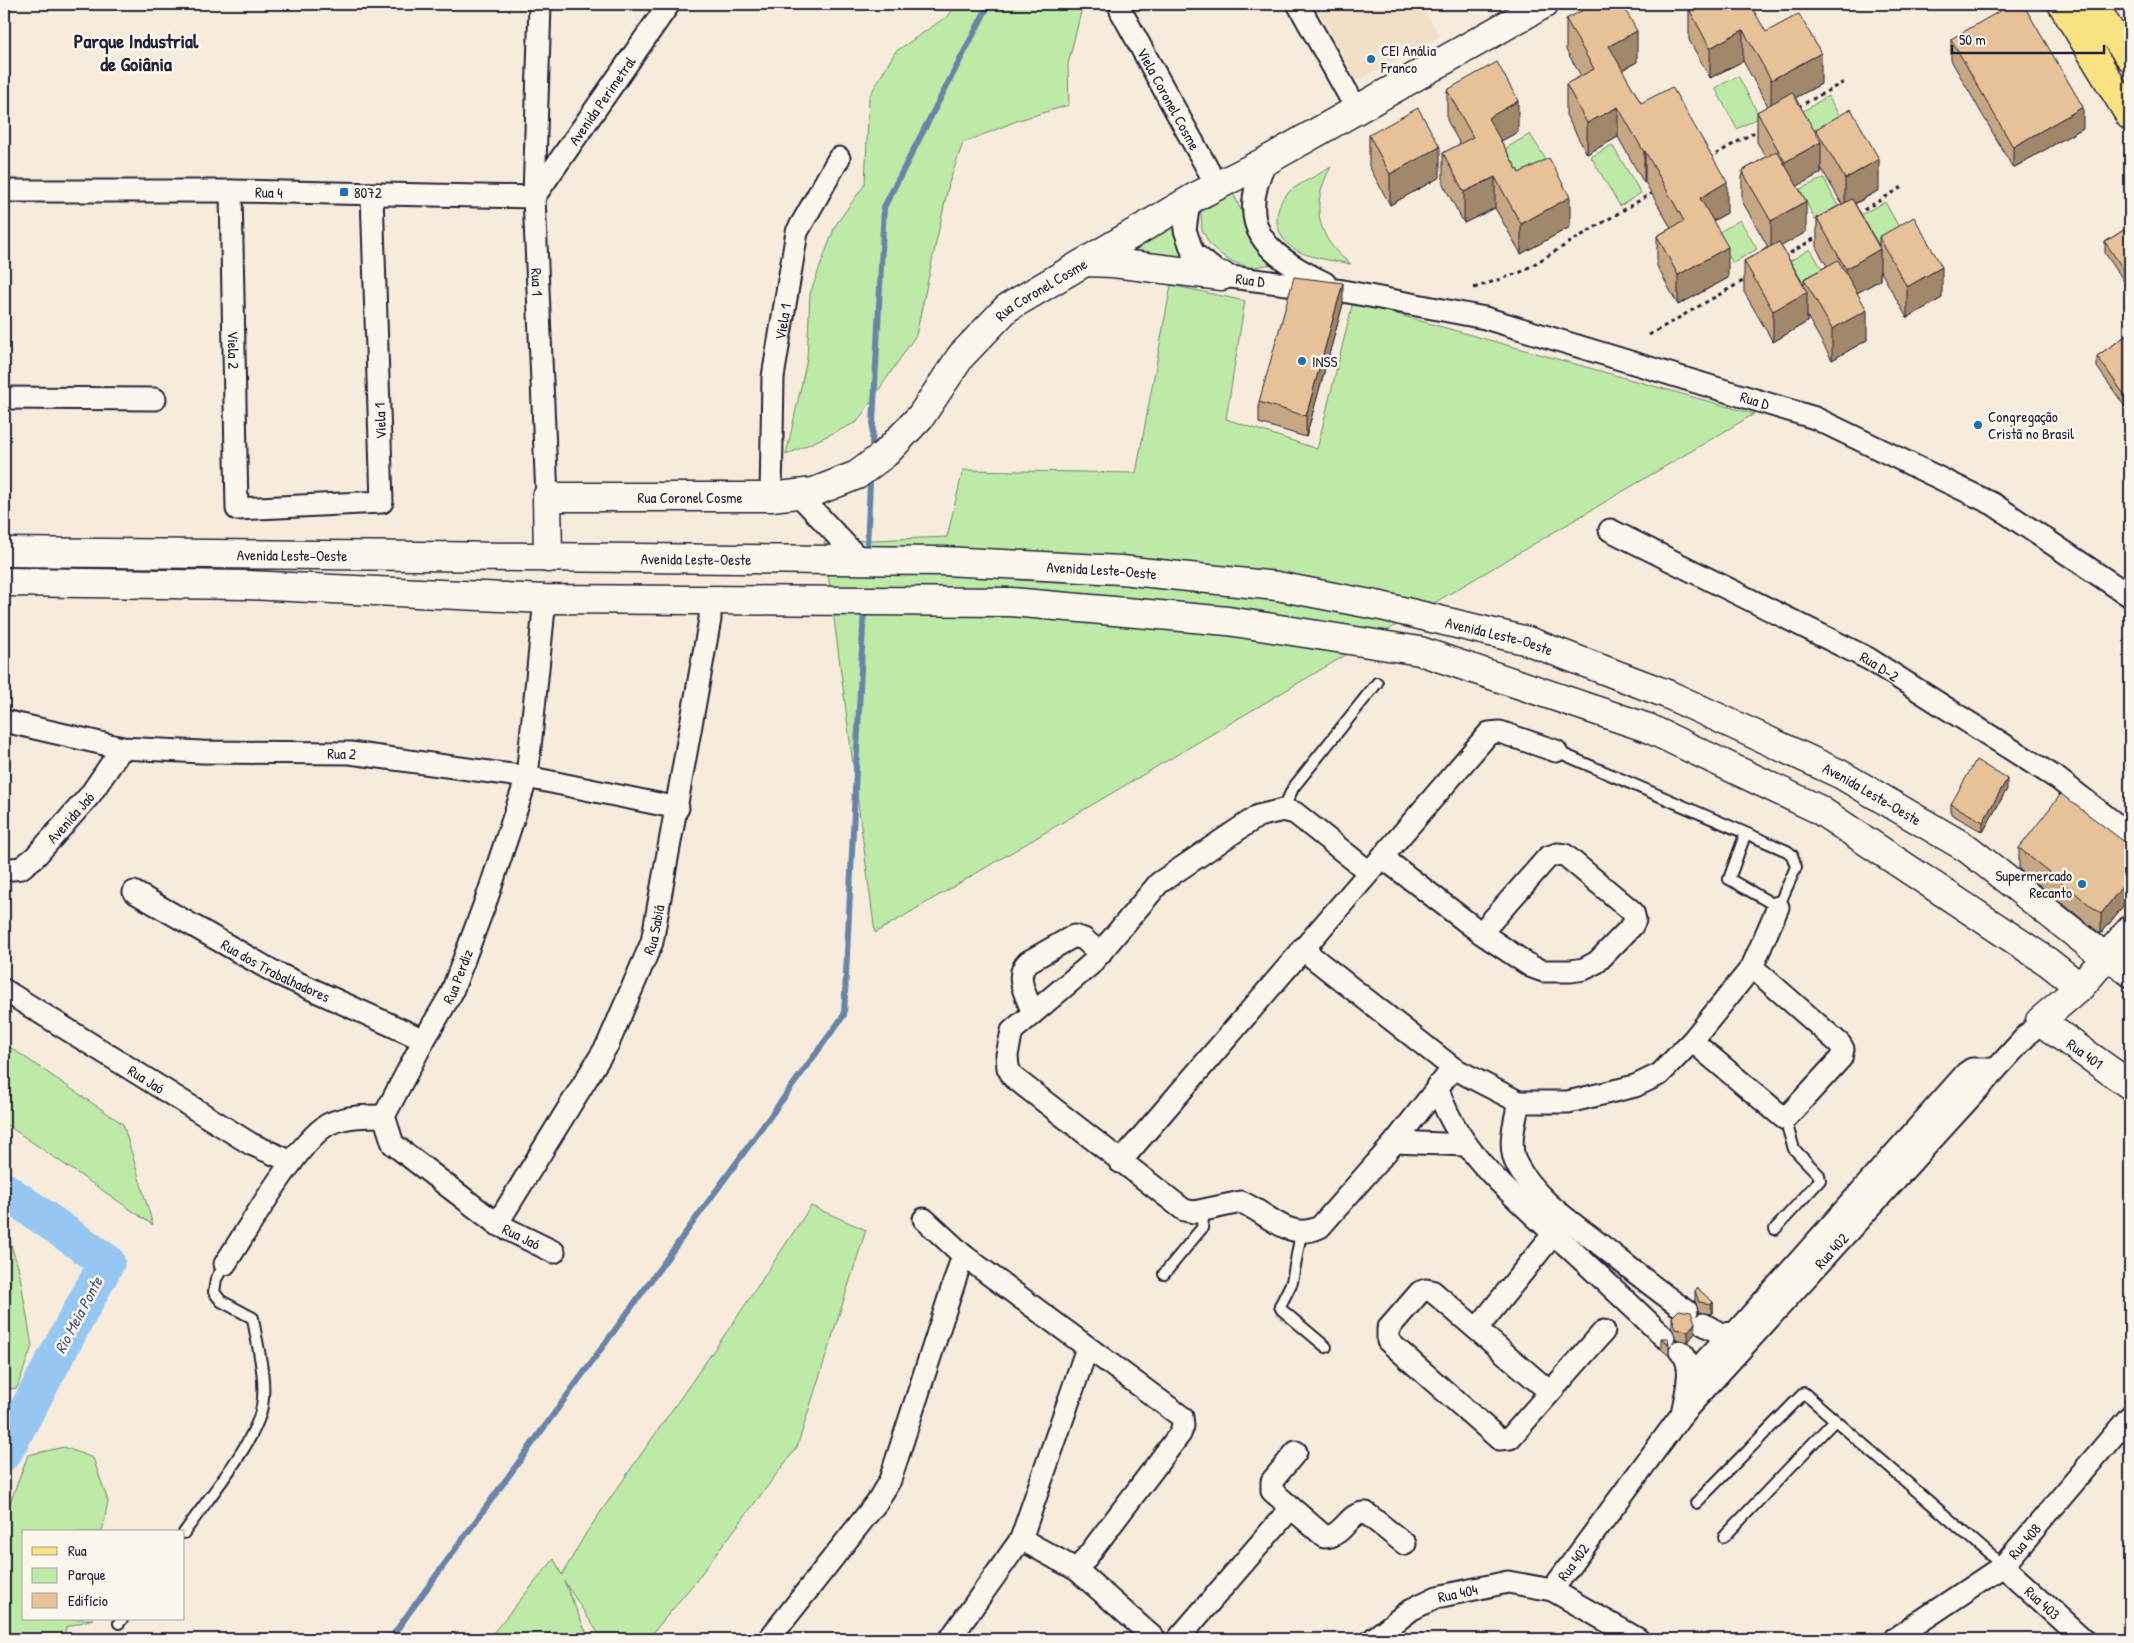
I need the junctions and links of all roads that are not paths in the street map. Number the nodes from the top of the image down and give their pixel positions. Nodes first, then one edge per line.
1 (540, 4) edge
2 (669, 4) edge
3 (1298, 4) edge
4 (1544, 4) edge
5 (2062, 4) edge
6 (2094, 4) edge
7 (1122, 11) dead end
8 (2108, 28) junction
9 (2087, 48) junction
10 (2130, 56) edge
11 (1357, 110) junction
12 (2130, 116) edge
13 (839, 158) dead end
14 (1266, 161) junction
15 (4, 191) edge
16 (230, 191) junction
17 (1206, 192) junction
18 (372, 195) junction
19 (534, 197) junction
20 (1086, 262) junction
21 (1222, 276) junction
22 (1343, 291) junction
23 (4, 398) edge
24 (155, 399) dead end
25 (798, 494) junction
26 (547, 497) junction
27 (771, 497) junction
28 (237, 509) joint
29 (1610, 530) dead end
30 (4, 552) edge
31 (447, 557) junction
32 (548, 558) junction
33 (859, 559) junction
34 (1120, 570) junction
35 (1168, 576) junction
36 (4, 582) edge
37 (448, 596) junction
38 (2130, 596) edge
39 (545, 600) junction
40 (710, 600) junction
41 (1115, 610) junction
42 (1160, 614) junction
43 (1378, 683) dead end
44 (4, 722) edge
45 (122, 748) junction
46 (1556, 751) joint
47 (526, 777) junction
48 (678, 808) junction
49 (1283, 810) junction
50 (1745, 835) junction
51 (2130, 835) edge
52 (1375, 864) junction
53 (4, 870) edge
54 (134, 892) dead end
55 (1778, 906) junction
56 (2130, 930) edge
57 (1481, 933) junction
58 (1302, 949) junction
59 (1100, 954) junction
60 (2106, 958) junction
61 (1752, 967) junction
62 (2130, 976) edge
63 (2080, 987) junction
64 (4, 990) edge
65 (1034, 1013) junction
66 (2040, 1021) junction
67 (424, 1040) junction
68 (1692, 1041) junction
69 (1453, 1068) junction
70 (1996, 1069) junction
71 (2130, 1085) edge
72 (1437, 1086) junction
73 (1519, 1102) junction
74 (384, 1116) junction
75 (1785, 1119) junction
76 (1395, 1142) junction
77 (1466, 1145) junction
78 (292, 1162) junction
79 (1120, 1162) junction
80 (1204, 1210) junction
81 (924, 1219) dead end
82 (497, 1224) junction
83 (1560, 1226) junction
84 (1775, 1230) dead end
85 (1301, 1233) junction
86 (554, 1252) dead end
87 (963, 1255) junction
88 (225, 1264) joint
89 (1164, 1274) dead end
90 (1477, 1329) junction
91 (1604, 1331) dead end
92 (1730, 1334) junction
93 (1326, 1347) dead end
94 (1087, 1348) junction
95 (1688, 1379) junction
96 (1550, 1392) junction
97 (1682, 1414) junction
98 (2130, 1416) edge
99 (1834, 1421) junction
100 (1296, 1452) dead end
101 (1696, 1503) dead end
102 (1290, 1509) junction
103 (185, 1532) edge
104 (1724, 1537) dead end
105 (1021, 1539) junction
106 (1405, 1544) dead end
107 (2002, 1566) junction
108 (1077, 1570) junction
109 (1552, 1590) junction
110 (769, 1639) edge
111 (950, 1639) edge
112 (1155, 1639) edge
113 (1178, 1639) edge
114 (1373, 1639) edge
115 (1638, 1639) edge
116 (1894, 1639) edge
117 (2083, 1639) edge

1 - 19 street, Rua 1
2 - 19 street, Avenida Perimetral
3 - 11 street
4 - 11 main road, Rua Coronel Cosme
5 - 9 main road
6 - 8 main road
7 - 17 street, Viela Coronel Cosme
8 - 9 main road
8 - 10 main road
9 - 12 main road
11 - 14 main road, Rua Coronel Cosme
13 - 27 street, Viela 1
14 - 17 main road, Rua Coronel Cosme
14 - 22 street, Rua D
15 - 16 street, Rua 4
16 - 18 street, Rua 4
16 - 28 street, Viela 2
17 - 20 main road, Rua Coronel Cosme
17 - 21 street, Rua D
18 - 19 street, Rua 4
18 - 28 street, Viela 1
19 - 26 street, Rua 1
20 - 21 main road
20 - 25 main road, Rua Coronel Cosme
21 - 22 street, Rua D
22 - 38 street, Rua D
23 - 24 street
25 - 27 main road, Rua Coronel Cosme
25 - 33 street
26 - 27 main road, Rua Coronel Cosme
26 - 32 main road, Rua 1
29 - 51 street, Rua D-2
30 - 31 main road, Avenida Leste-Oeste
31 - 32 main road, Avenida Leste-Oeste
31 - 37 main road
32 - 33 main road, Avenida Leste-Oeste
33 - 34 main road, Avenida Leste-Oeste
34 - 35 main road, Avenida Leste-Oeste
34 - 41 main road
35 - 42 main road
35 - 60 main road, Avenida Leste-Oeste
36 - 37 main road, Avenida Leste-Oeste
37 - 39 main road, Avenida Leste-Oeste
39 - 40 main road, Avenida Leste-Oeste
39 - 47 street, Rua Perdiz
40 - 41 main road, Avenida Leste-Oeste
40 - 48 street, Rua Sabiá
41 - 42 main road, Avenida Leste-Oeste
42 - 63 main road, Avenida Leste-Oeste
43 - 49 lane
44 - 45 street, Rua 2
45 - 47 street, Rua 2
45 - 53 street, Avenida Jaó
46 - 50 lane
46 - 52 street
47 - 48 street, Rua 2
47 - 67 street, Rua Perdiz
48 - 82 street, Rua Sabiá
49 - 52 street
49 - 59 street
50 - 55 lane
50 - 55 lane
52 - 57 street
52 - 58 street
54 - 67 street, Rua dos Trabalhadores
55 - 61 street
56 - 60 main road, Rua 402
57 - 57 street
58 - 69 street
58 - 79 street
59 - 65 street
59 - 65 street
60 - 62 street
60 - 63 main road, Rua 402
61 - 68 street
61 - 75 street
63 - 66 main road, Rua 402
64 - 78 street, Rua Jaó
65 - 79 street
66 - 70 street, Rua 402
66 - 71 main road, Rua 401
67 - 74 street, Rua Perdiz
68 - 73 street
68 - 75 street
69 - 72 street
69 - 73 street
70 - 92 street
70 - 97 street, Rua 402
72 - 76 street
72 - 77 street
73 - 83 street
74 - 78 street
74 - 82 street, Rua Jaó
75 - 84 lane
76 - 77 street
76 - 85 street
77 - 83 street
78 - 88 street
79 - 80 street
80 - 85 street
80 - 89 lane
81 - 87 street
82 - 86 street, Rua Jaó
83 - 90 street
83 - 92 street
83 - 95 street
85 - 93 lane
87 - 94 street
87 - 110 street
88 - 103 lane
90 - 96 street
90 - 96 street
91 - 96 street
92 - 95 street
94 - 105 street
94 - 108 street
95 - 97 street
97 - 109 street, Rua 402
98 - 107 street, Rua 408
99 - 101 lane
99 - 104 lane
99 - 107 lane
100 - 102 street
102 - 106 street
102 - 113 street
105 - 108 street
105 - 111 street
107 - 116 street, Rua 408
107 - 117 street, Rua 403
108 - 112 street
109 - 114 street, Rua 404
109 - 115 street, Rua 404

